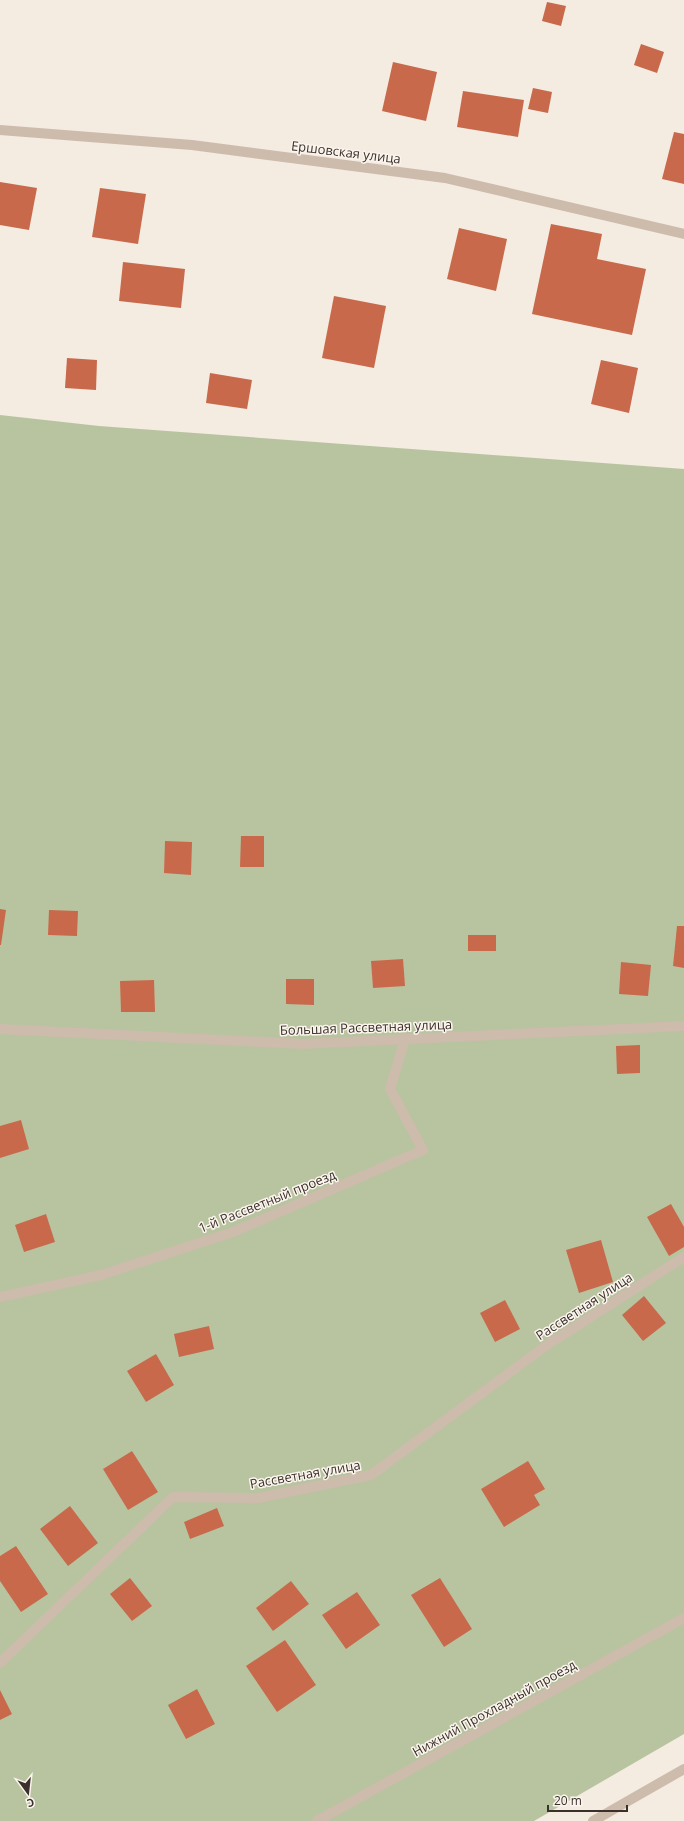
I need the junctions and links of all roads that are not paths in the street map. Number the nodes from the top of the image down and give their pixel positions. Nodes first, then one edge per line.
1 (0, 130) edge
2 (684, 234) edge
3 (684, 1026) edge
4 (0, 1029) edge
5 (405, 1039) junction
6 (684, 1256) edge
7 (0, 1297) edge
8 (684, 1618) edge
9 (0, 1663) edge
10 (684, 1769) edge
11 (317, 1821) edge
12 (593, 1821) edge

1 - 2 street, Ершовская улица
3 - 5 street, Большая Рассветная улица
4 - 5 street, Большая Рассветная улица
5 - 7 street, 1-й Рассветный проезд
6 - 9 street, Рассветная улица
8 - 11 street, Нижний Прохладный проезд
10 - 12 street

